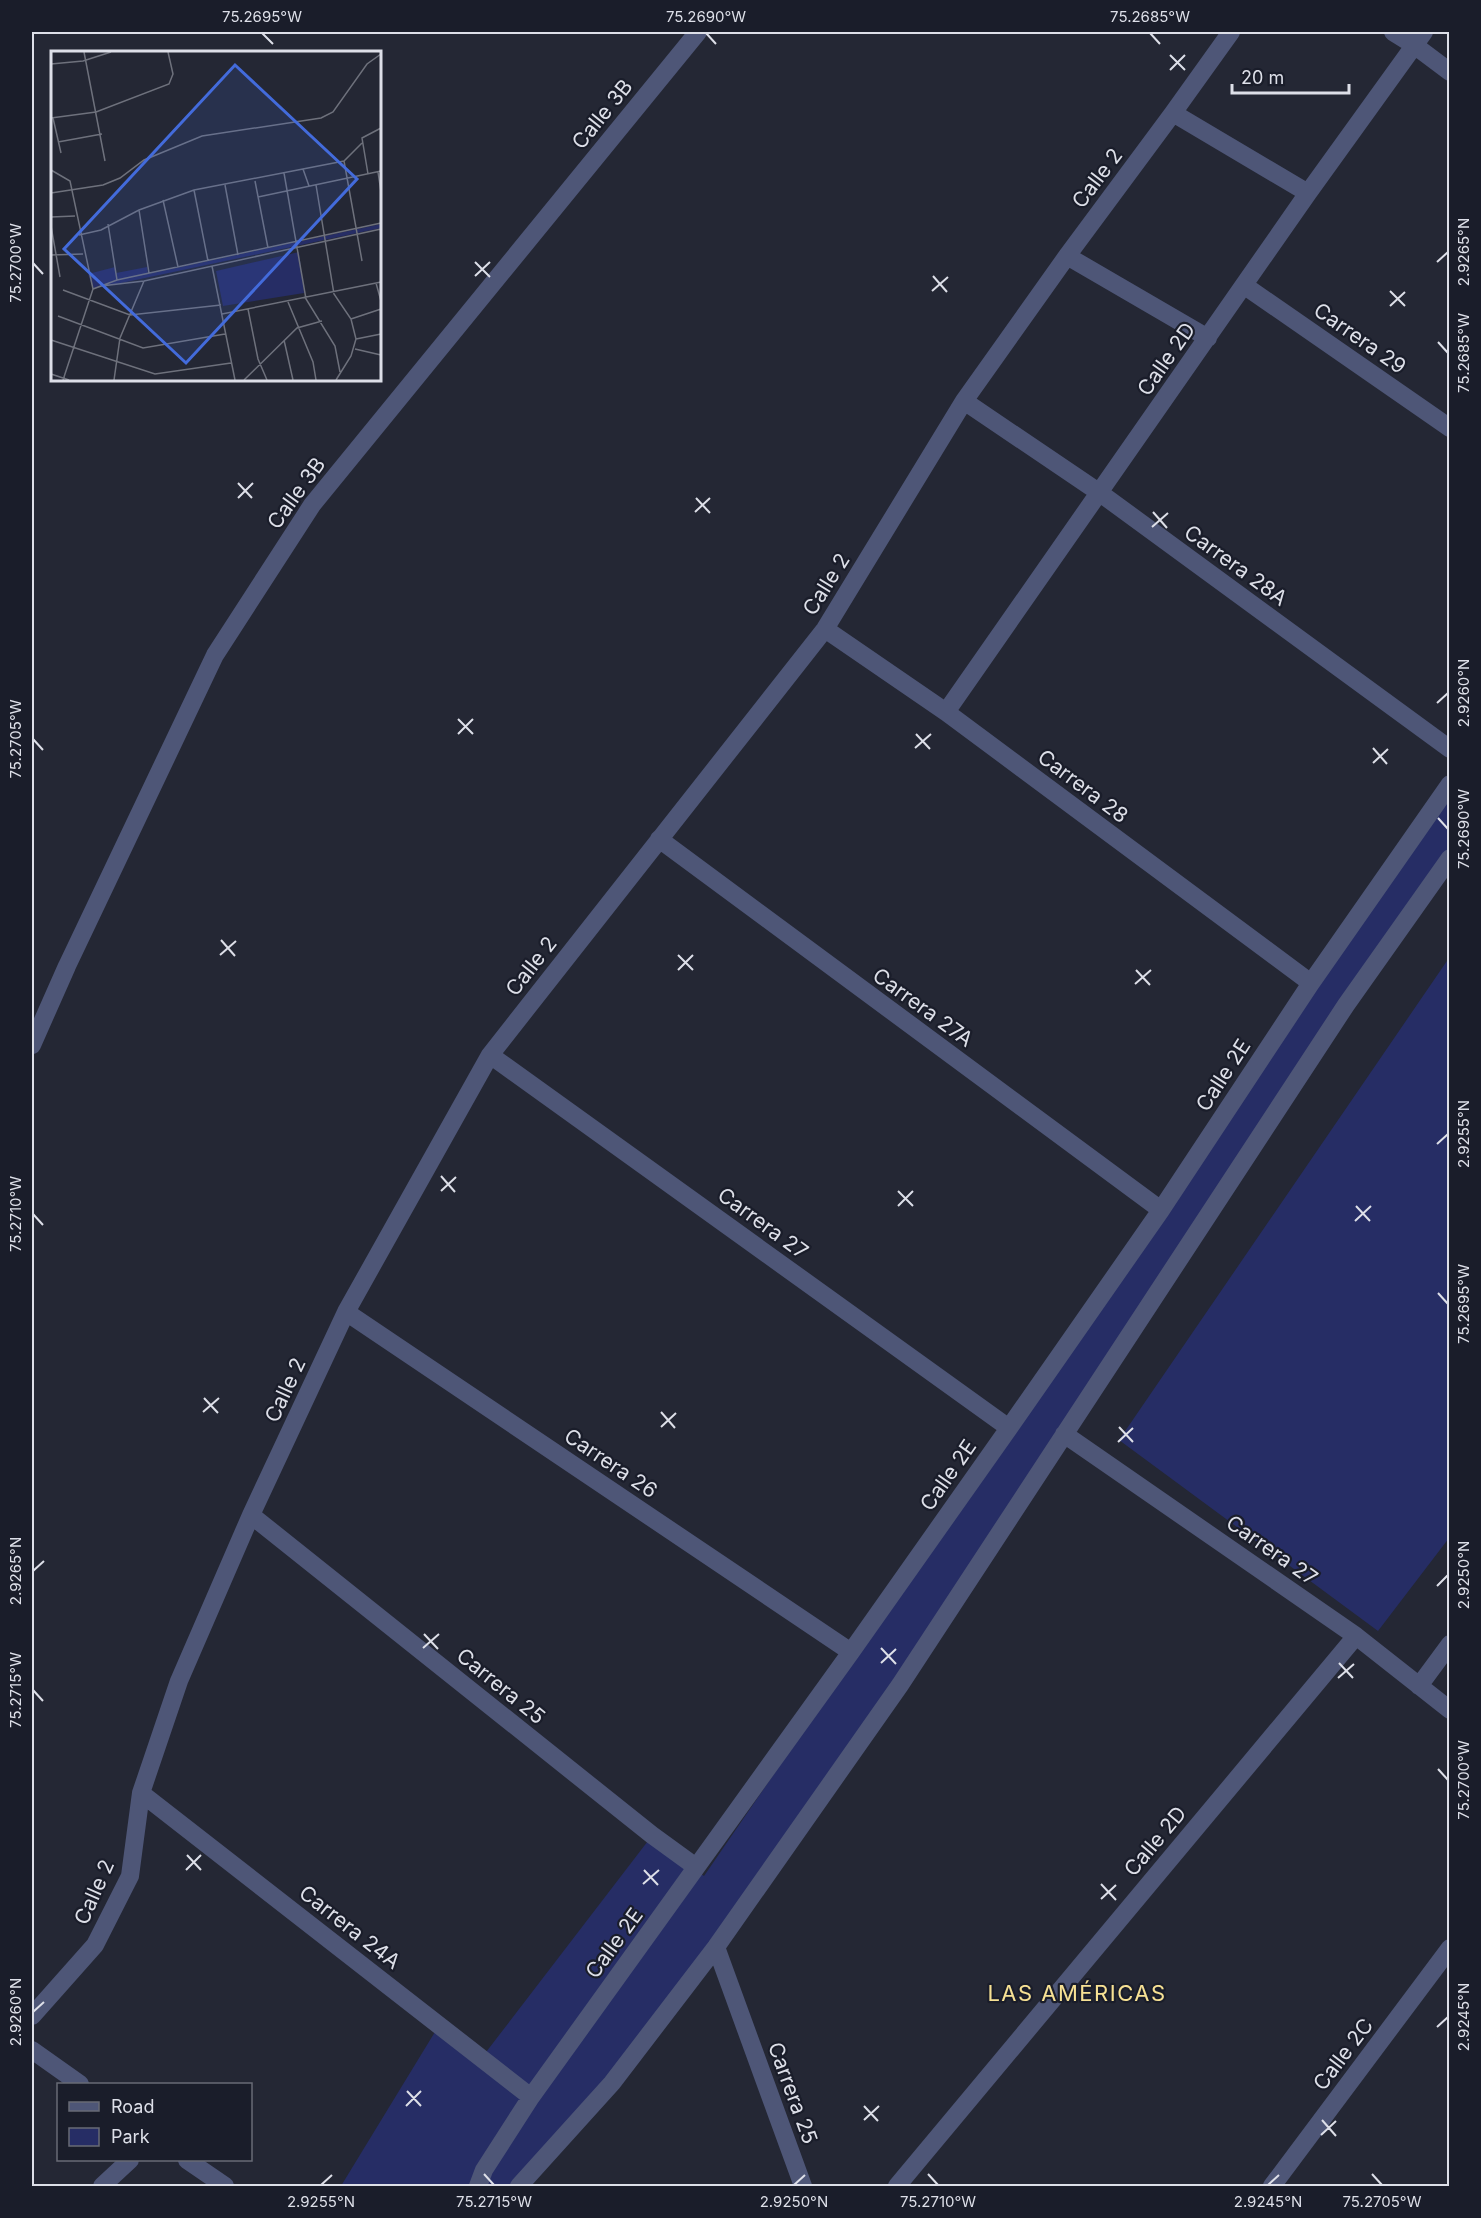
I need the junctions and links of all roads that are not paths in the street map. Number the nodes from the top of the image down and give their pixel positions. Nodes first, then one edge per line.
1 (698, 32) edge
2 (1231, 32) edge
3 (1393, 32) edge
4 (1419, 38) edge
5 (1449, 72) edge
6 (1173, 113) junction
7 (1308, 193) junction
8 (1067, 256) junction
9 (1245, 285) junction
10 (1208, 338) junction
11 (964, 401) junction
12 (1449, 428) edge
13 (1100, 493) junction
14 (825, 629) junction
15 (946, 712) junction
16 (1449, 749) edge
17 (1449, 784) edge
18 (658, 839) junction
19 (1449, 858) edge
20 (1311, 983) junction
21 (32, 1045) edge
22 (490, 1055) junction
23 (1161, 1210) junction
24 (346, 1312) junction
25 (1009, 1428) junction
26 (1064, 1434) junction
27 (251, 1515) junction
28 (1356, 1636) junction
29 (1449, 1644) edge
30 (851, 1652) junction
31 (1419, 1686) junction
32 (1449, 1710) edge
33 (141, 1793) junction
34 (696, 1867) junction
35 (716, 1947) junction
36 (1449, 1948) edge
37 (32, 2016) edge
38 (32, 2050) edge
39 (77, 2083) edge
40 (531, 2097) junction
41 (129, 2161) edge
42 (188, 2161) edge
43 (102, 2187) edge
44 (225, 2187) edge
45 (478, 2187) edge
46 (519, 2187) edge
47 (803, 2187) edge
48 (897, 2187) edge
49 (1272, 2187) edge

1 - 21 street, Calle 3B
2 - 6 street, Calle 2
3 - 4 street
4 - 5 street
4 - 7 street, Calle 2D
6 - 7 street
6 - 8 street, Calle 2
7 - 9 street, Calle 2D
8 - 10 street
8 - 11 street, Calle 2
9 - 10 street, Calle 2D
9 - 12 street, Carrera 29
10 - 13 street, Calle 2D
11 - 13 street, Carrera 28A
11 - 14 street, Calle 2
13 - 15 street, Calle 2D
13 - 16 street, Carrera 28A
14 - 15 street, Carrera 28
14 - 18 street, Calle 2
15 - 20 street, Carrera 28
17 - 20 street, Calle 2E
18 - 22 street, Calle 2
18 - 23 street, Carrera 27A
19 - 26 street
20 - 23 street, Calle 2E
22 - 24 street, Calle 2
22 - 25 street, Carrera 27
23 - 25 street, Calle 2E
24 - 27 street, Calle 2
24 - 30 street, Carrera 26
25 - 30 street, Calle 2E
26 - 28 street, Carrera 27
26 - 35 street
27 - 33 street, Calle 2
27 - 34 street, Carrera 25
28 - 31 street, Carrera 27
28 - 48 street, Calle 2D
29 - 31 street
30 - 34 street, Calle 2E
31 - 32 street, Carrera 27
33 - 37 street, Calle 2
33 - 40 street, Carrera 24A
34 - 40 street, Calle 2E
35 - 46 street
35 - 47 street, Carrera 25
36 - 49 street, Calle 2C
38 - 39 street
40 - 45 street, Calle 2E
41 - 43 street
42 - 44 street

